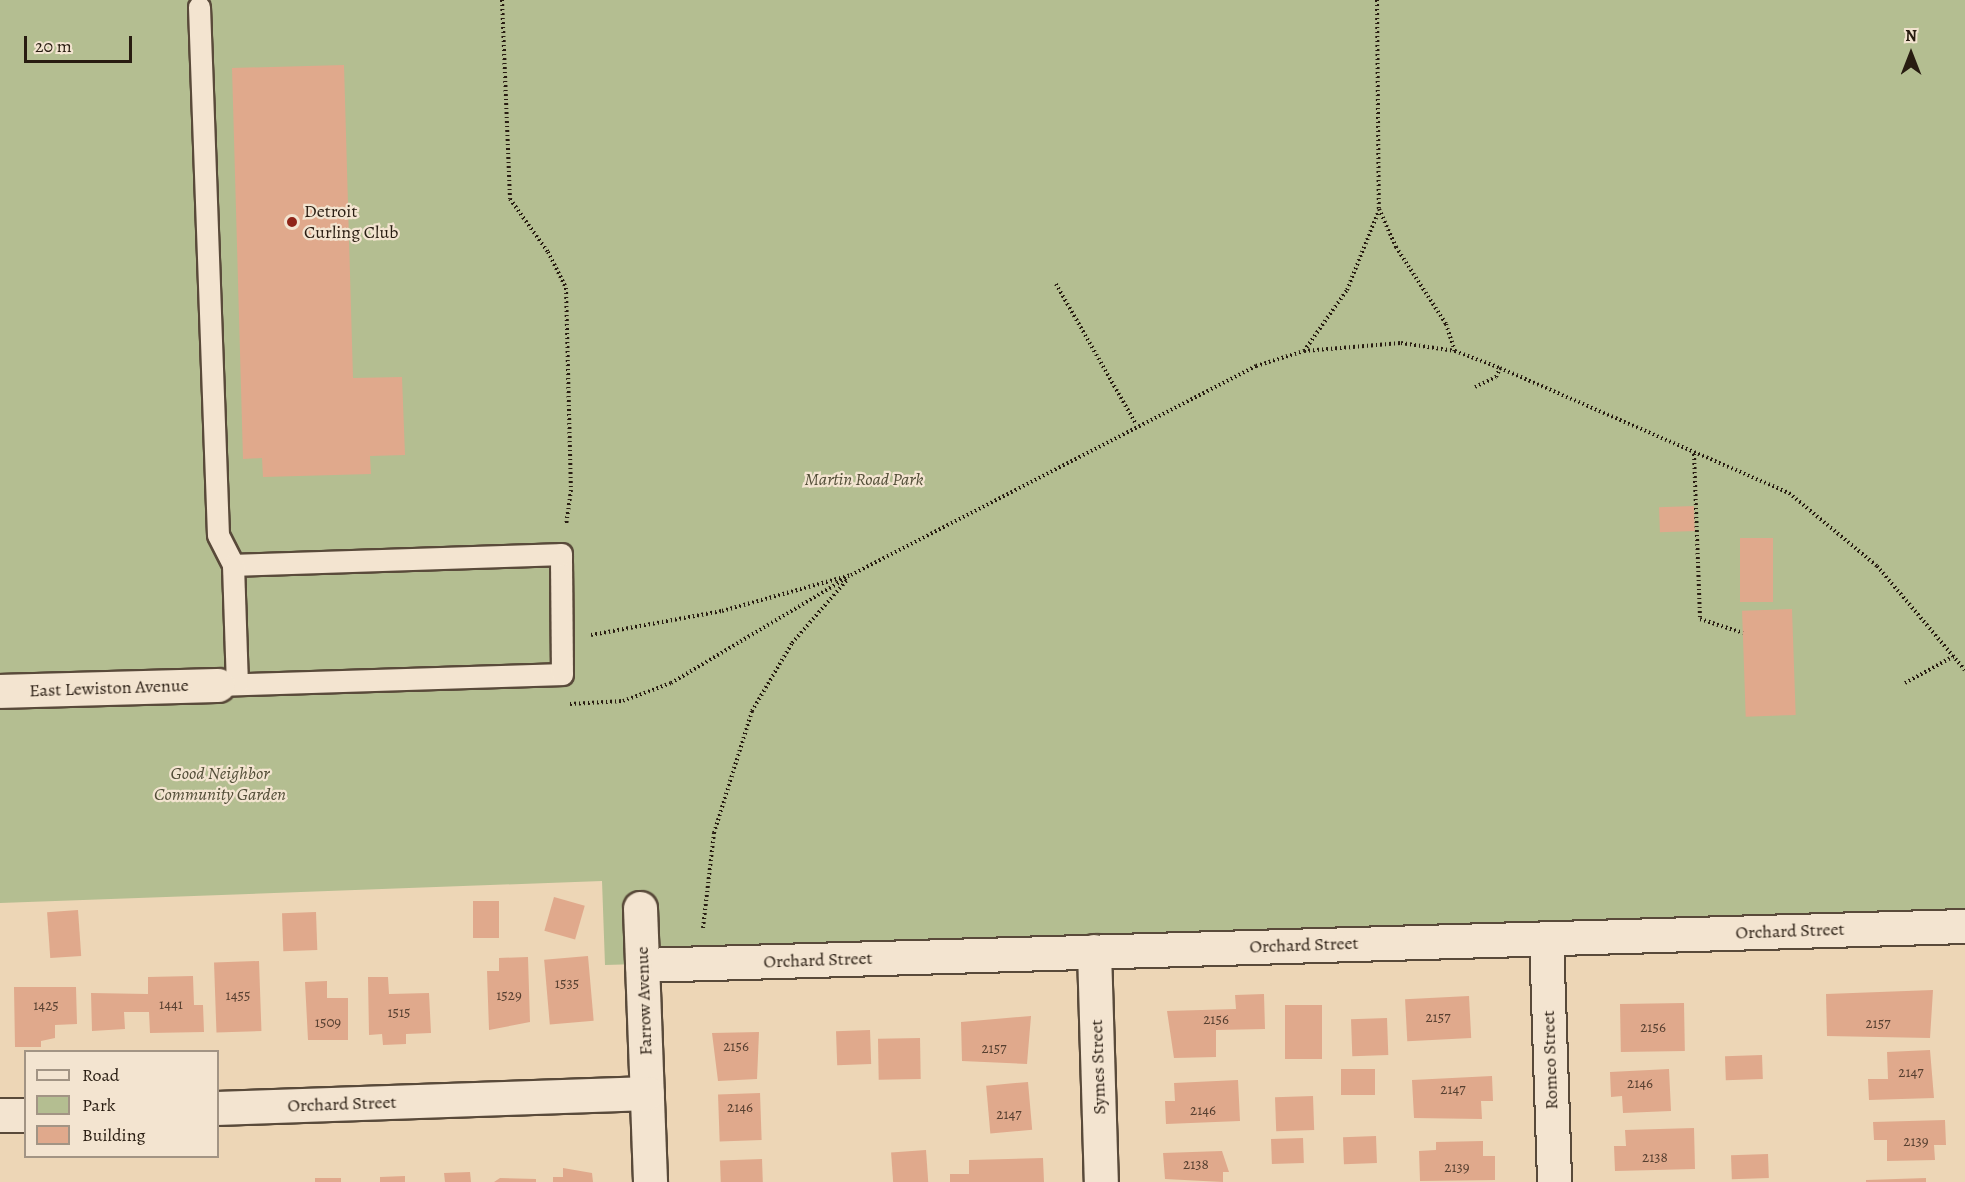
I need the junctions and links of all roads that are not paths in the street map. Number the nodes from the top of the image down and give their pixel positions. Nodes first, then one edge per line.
1 (199, 7) dead end
2 (232, 565) junction
3 (227, 684) junction
4 (0, 692) edge
5 (640, 908) dead end
6 (1965, 926) edge
7 (1546, 938) junction
8 (1094, 951) junction
9 (642, 965) junction
10 (647, 1093) junction
11 (219, 1108) edge
12 (24, 1114) edge
13 (0, 1115) edge
14 (650, 1182) edge
15 (1101, 1182) edge
16 (1554, 1182) edge

1 - 2 lane
2 - 3 lane
2 - 3 lane
3 - 4 street, East Lewiston Avenue
5 - 9 street, Farrow Avenue
6 - 7 street, Orchard Street
7 - 8 street, Orchard Street
7 - 16 street, Romeo Street
8 - 9 street, Orchard Street
8 - 15 street, Symes Street
9 - 10 street, Farrow Avenue
10 - 11 street, Orchard Street
10 - 14 street, Farrow Avenue
12 - 13 street

